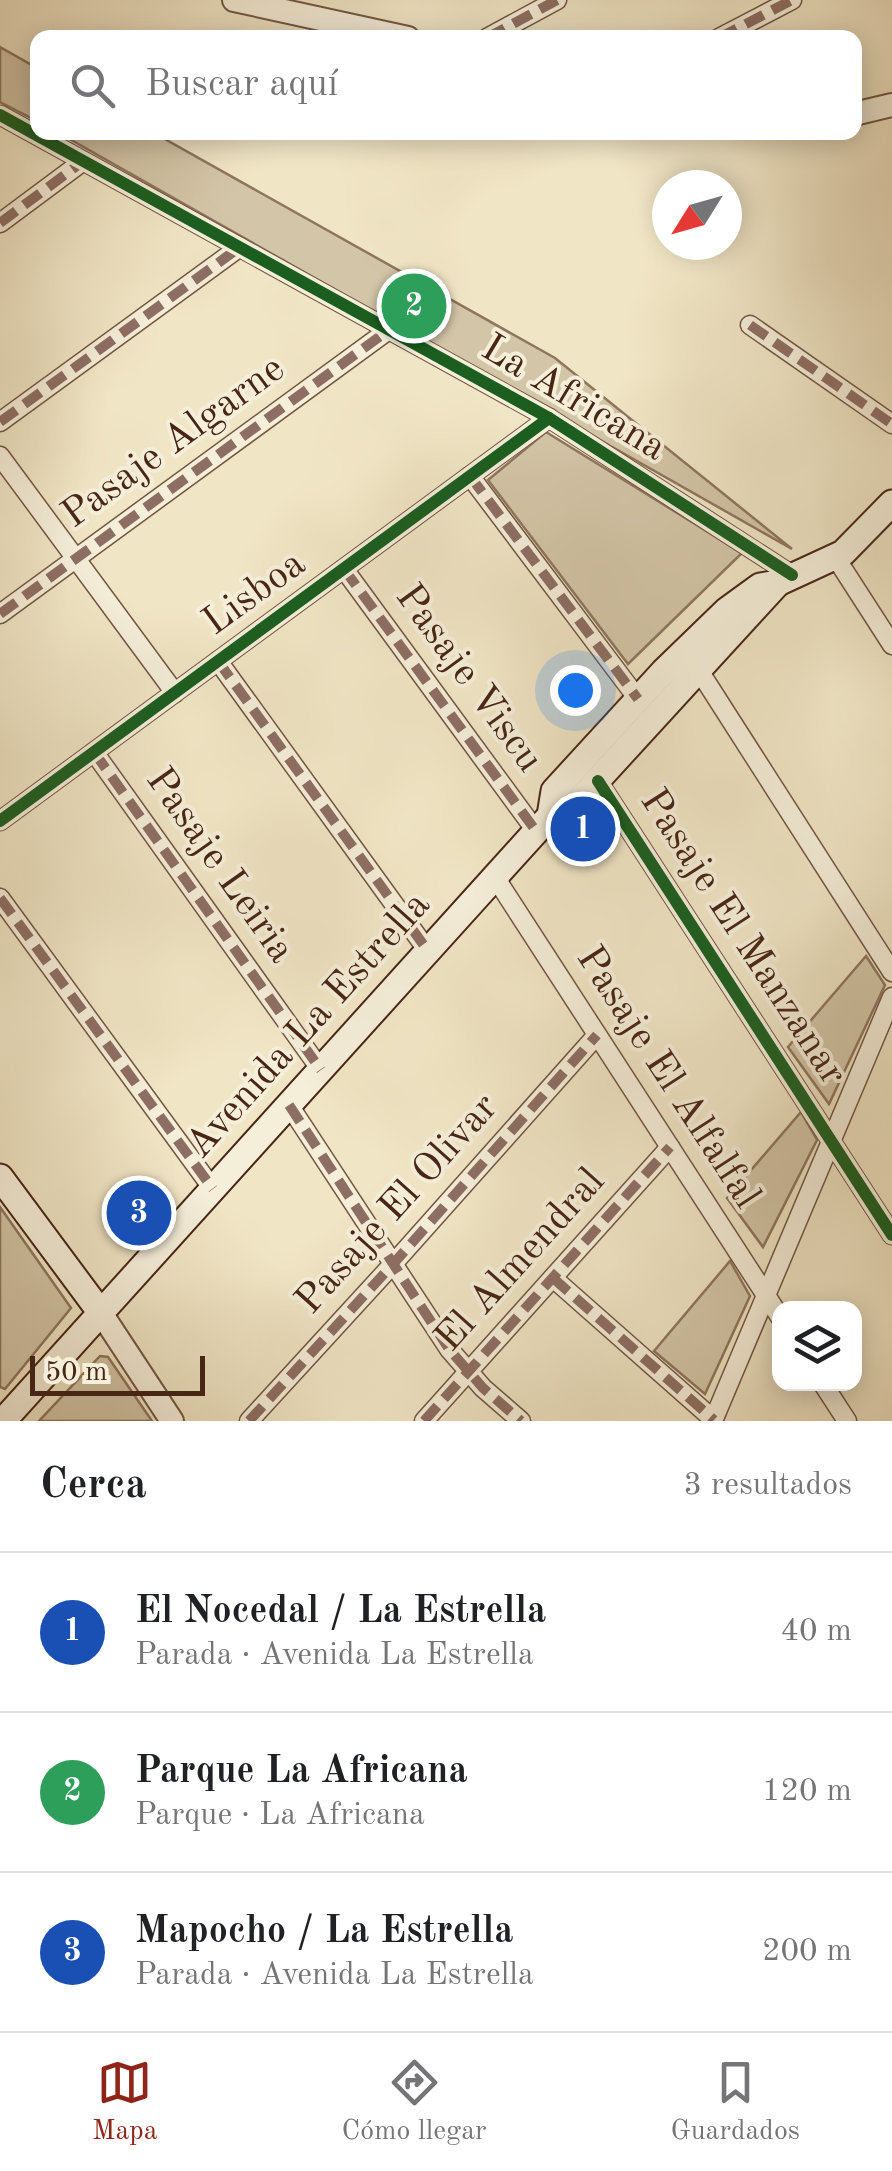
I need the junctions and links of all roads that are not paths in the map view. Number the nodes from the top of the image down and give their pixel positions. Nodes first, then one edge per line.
1 (234, 0) edge
2 (556, 0) edge
3 (792, 0) edge
4 (371, 30) edge
5 (501, 30) edge
6 (734, 30) edge
7 (892, 105) edge
8 (862, 112) edge
9 (0, 115) edge
10 (30, 132) edge
11 (44, 140) edge
12 (82, 162) junction
13 (0, 224) edge
14 (240, 247) junction
15 (750, 325) dead end
16 (390, 329) junction
17 (549, 418) junction
18 (0, 422) edge
19 (892, 424) edge
20 (0, 456) edge
21 (470, 476) junction
22 (892, 503) edge
23 (836, 558) junction
24 (76, 559) junction
25 (344, 569) junction
26 (785, 579) junction
27 (0, 614) edge
28 (892, 645) edge
29 (218, 661) junction
30 (698, 668) junction
31 (175, 693) junction
32 (638, 699) junction
33 (94, 752) junction
34 (598, 780) junction
35 (0, 821) edge
36 (543, 823) junction
37 (495, 877) junction
38 (0, 898) edge
39 (428, 952) junction
40 (892, 972) edge
41 (892, 997) edge
42 (598, 1035) junction
43 (320, 1070) junction
44 (289, 1105) junction
45 (831, 1141) junction
46 (670, 1147) junction
47 (0, 1177) edge
48 (214, 1188) junction
49 (892, 1234) edge
50 (394, 1264) junction
51 (553, 1278) junction
52 (766, 1296) junction
53 (772, 1305) edge
54 (101, 1313) junction
55 (468, 1372) junction
56 (827, 1391) edge
57 (714, 1420) edge
58 (3, 1421) edge
59 (172, 1421) edge
60 (248, 1421) edge
61 (424, 1421) edge
62 (520, 1421) edge
63 (847, 1421) edge

1 - 4 street
2 - 5 street
3 - 6 street
7 - 8 street
9 - 10 street, La Africana
11 - 12 street, La Africana
12 - 13 street
12 - 14 street, La Africana
14 - 16 street, La Africana
14 - 18 street
15 - 19 street
16 - 17 street, La Africana
16 - 24 street, Pasaje Algarne
17 - 21 street, Lisboa
17 - 26 street, La Africana
20 - 24 street
21 - 25 street, Lisboa
21 - 32 street
22 - 23 main road, Avenida La Estrella
23 - 26 main road, Avenida La Estrella
23 - 28 street
24 - 27 street, Pasaje Algarne
24 - 31 street
25 - 29 street, Lisboa
25 - 36 street, Pasaje Viscu
26 - 30 main road, Avenida La Estrella
26 - 32 main road, Avenida La Estrella
29 - 31 street, Lisboa
29 - 39 street
30 - 34 main road, Avenida La Estrella
30 - 40 street
31 - 33 street, Lisboa
32 - 36 main road, Avenida La Estrella
33 - 35 street, Lisboa
33 - 43 street, Pasaje Leiria
34 - 36 main road, Avenida La Estrella
34 - 45 street, Pasaje El Manzanar
36 - 37 main road, Avenida La Estrella
37 - 39 main road, Avenida La Estrella
37 - 42 street, Pasaje El Alfalfal
38 - 48 street
39 - 43 main road, Avenida La Estrella
41 - 45 street
42 - 46 street, Pasaje El Alfalfal
42 - 50 street, Pasaje El Olivar
43 - 44 main road, Avenida La Estrella
44 - 48 main road, Avenida La Estrella
44 - 50 street
45 - 49 street, Pasaje El Manzanar
45 - 52 street
46 - 51 street, El Almendral
46 - 52 street, Pasaje El Alfalfal
47 - 54 main road
48 - 54 main road, Avenida La Estrella
50 - 55 street
50 - 60 street, Pasaje El Olivar
51 - 55 street, El Almendral
51 - 57 street
52 - 53 street, Pasaje El Alfalfal
52 - 57 street
54 - 58 main road, Avenida La Estrella
54 - 59 street
55 - 61 street, El Almendral
55 - 62 street
56 - 63 street

